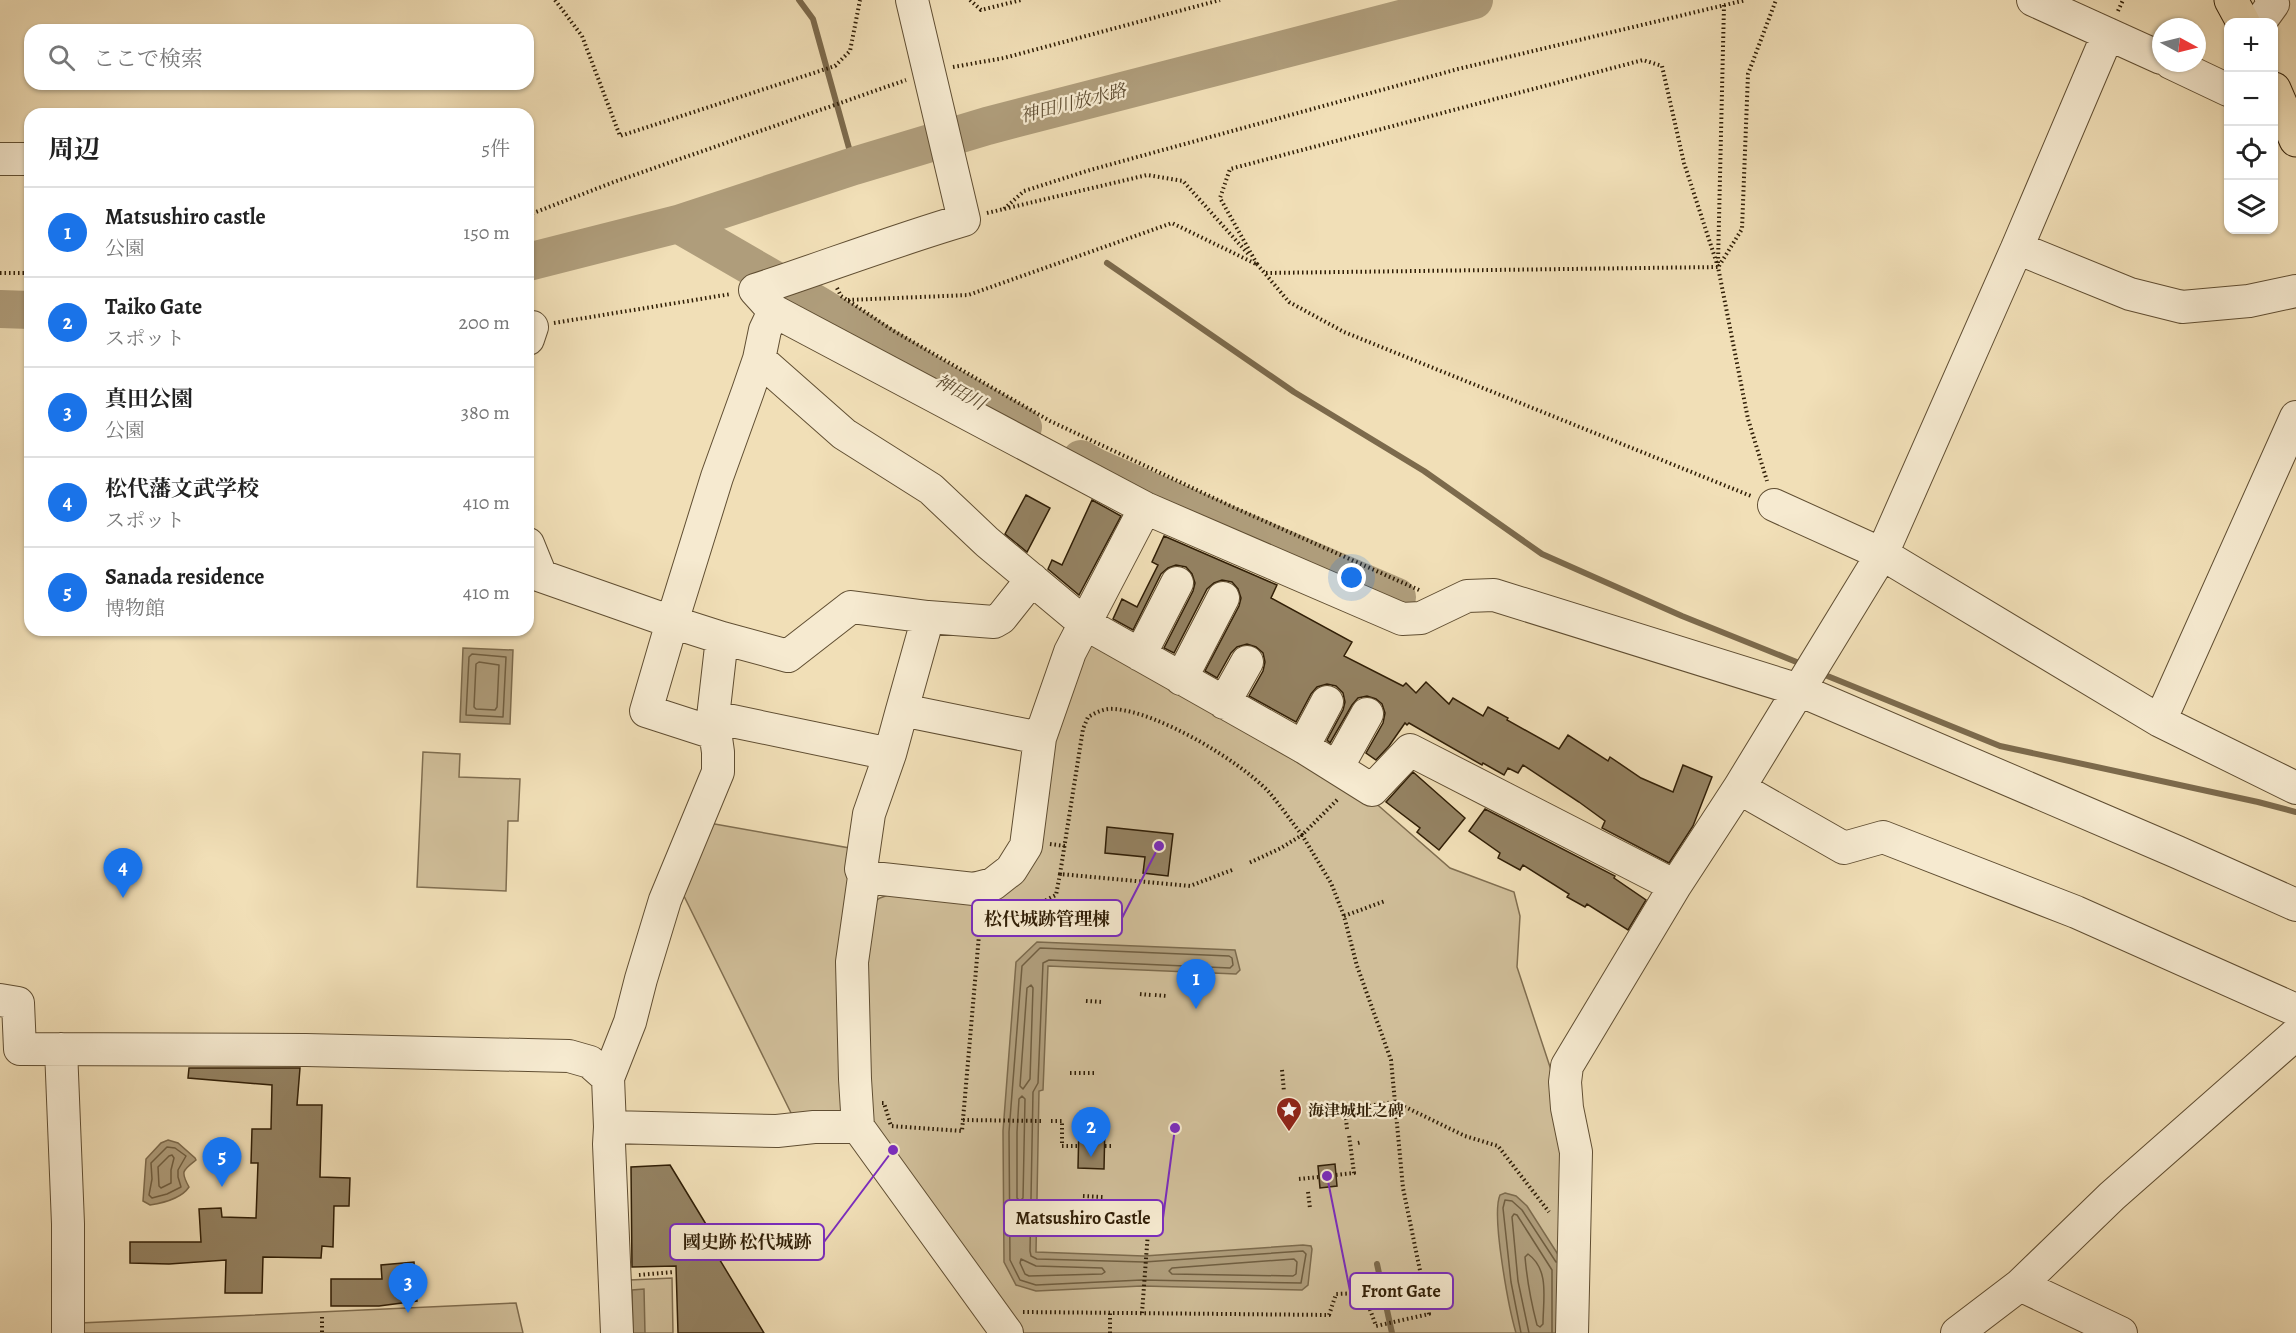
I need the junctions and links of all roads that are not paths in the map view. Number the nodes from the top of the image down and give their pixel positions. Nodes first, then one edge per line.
1 (912, 0) edge
2 (2033, 0) edge
3 (2231, 0) edge
4 (2271, 0) edge
5 (2241, 18) edge
6 (2263, 18) edge
7 (2108, 34) junction
8 (2152, 54) edge
9 (2190, 72) edge
10 (2224, 88) edge
11 (2278, 98) edge
12 (2296, 140) edge
13 (0, 159) edge
14 (24, 159) edge
15 (2017, 248) junction
16 (2296, 291) edge
17 (764, 300) junction
18 (759, 359) junction
19 (2296, 417) edge
20 (1774, 505) road end
21 (1145, 508) junction
22 (1882, 554) junction
23 (534, 558) edge
24 (1032, 579) junction
25 (1177, 583) dead end
26 (1223, 598) dead end
27 (928, 617) junction
28 (672, 622) junction
29 (1084, 622) junction
30 (722, 638) junction
31 (1140, 655) junction
32 (1247, 662) dead end
33 (1181, 679) junction
34 (1799, 690) junction
35 (1327, 702) dead end
36 (1224, 704) junction
37 (902, 711) junction
38 (1367, 714) dead end
39 (2160, 721) junction
40 (714, 725) junction
41 (1040, 738) junction
42 (1303, 747) junction
43 (890, 754) junction
44 (1347, 774) junction
45 (1739, 788) junction
46 (2296, 788) edge
47 (864, 877) junction
48 (1675, 886) junction
49 (2296, 905) edge
50 (0, 1000) edge
51 (2296, 1010) edge
52 (2296, 1034) edge
53 (61, 1049) junction
54 (608, 1078) junction
55 (857, 1114) junction
56 (610, 1127) junction
57 (2020, 1285) junction
58 (1002, 1326) edge
59 (68, 1333) edge
60 (617, 1333) edge
61 (1572, 1333) edge
62 (1958, 1333) edge
63 (2121, 1333) edge

1 - 17 street
2 - 7 street
3 - 5 highway
4 - 6 street
7 - 8 street
7 - 15 street
9 - 10 street
11 - 12 highway
13 - 14 street
15 - 16 street
15 - 22 street
17 - 18 street
17 - 21 street
18 - 24 street
18 - 28 street
19 - 39 street
20 - 22 street
21 - 29 street
21 - 34 street
22 - 34 street
22 - 39 street
23 - 28 street
24 - 27 street
24 - 29 street
25 - 31 street
26 - 33 street
27 - 30 street
27 - 37 street
28 - 30 street
28 - 40 street
29 - 31 street
29 - 41 street
30 - 40 street
31 - 33 street
32 - 36 street
33 - 36 street
34 - 45 street
34 - 49 street
35 - 42 street
36 - 42 street
37 - 41 street
37 - 43 street
38 - 44 street
39 - 46 street
40 - 43 street
40 - 54 street
41 - 47 street
42 - 44 street
43 - 47 street
44 - 48 street
45 - 48 street
45 - 51 street
47 - 55 street
48 - 61 street
50 - 53 street
52 - 57 street
53 - 54 street
53 - 59 street
54 - 56 street
55 - 56 street
55 - 58 street
56 - 60 street
57 - 62 street
57 - 63 street

